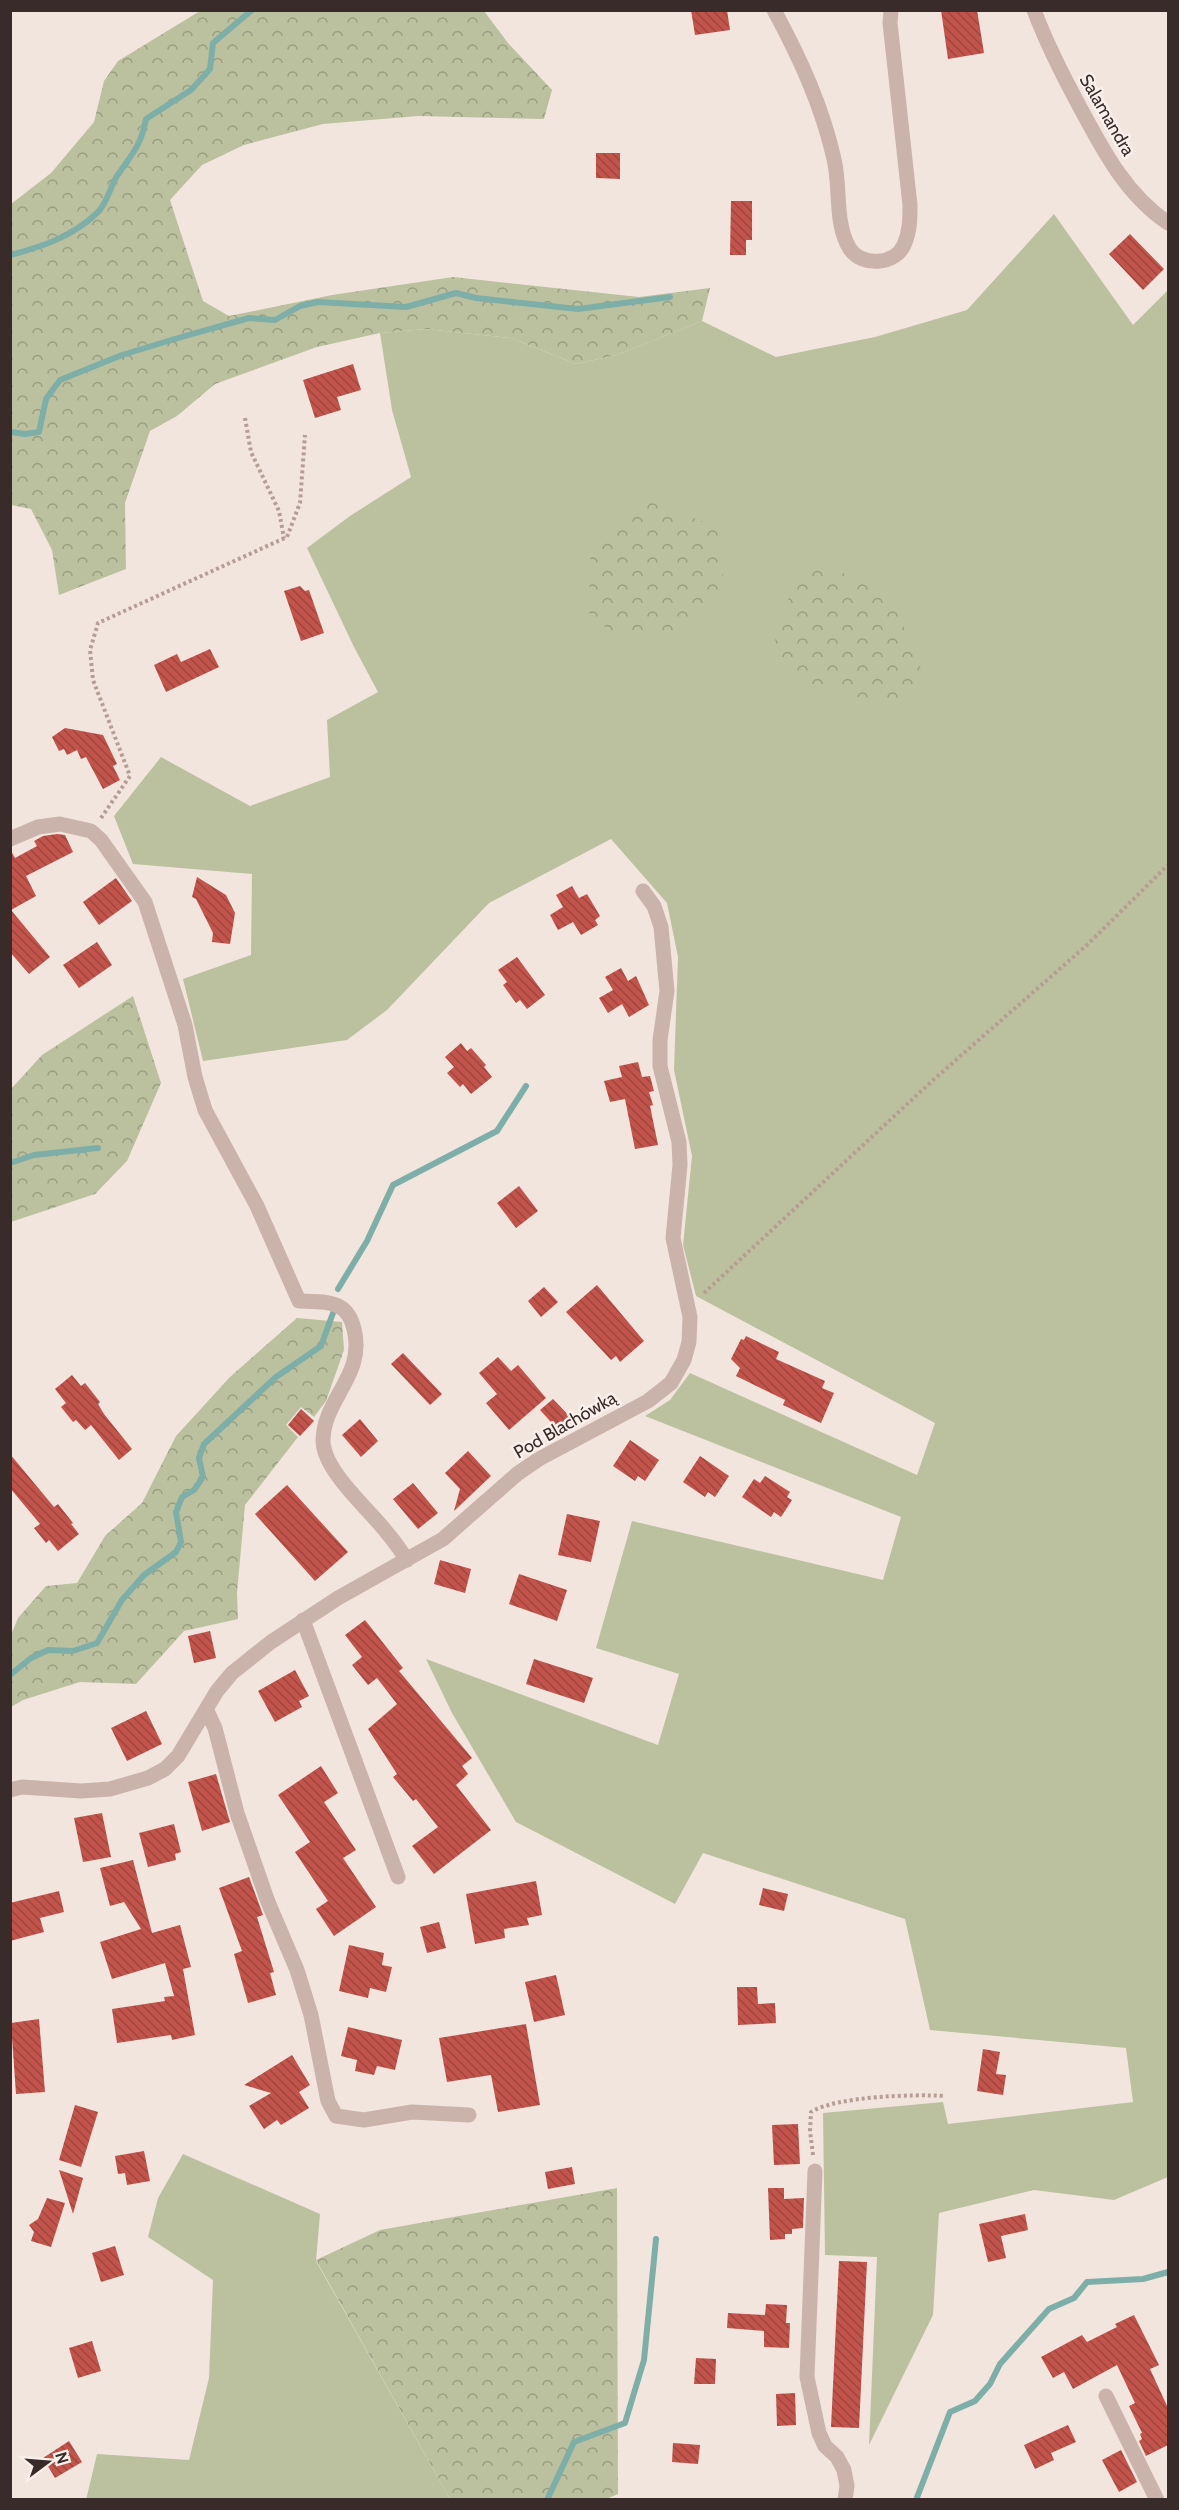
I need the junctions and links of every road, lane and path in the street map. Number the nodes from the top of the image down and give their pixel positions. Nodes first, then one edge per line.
1 (774, 10) edge
2 (891, 10) edge
3 (1034, 10) edge
4 (1168, 223) edge
5 (245, 418) dead end
6 (305, 435) dead end
7 (284, 538) junction
8 (91, 831) junction
9 (10, 839) edge
10 (1168, 865) edge
11 (643, 891) dead end
12 (690, 1317) junction
13 (407, 1560) junction
14 (303, 1620) junction
15 (207, 1711) junction
16 (10, 1790) edge
17 (398, 1877) dead end
18 (945, 2096) dead end
19 (469, 2115) dead end
20 (815, 2171) joint
21 (1106, 2396) dead end
22 (845, 2499) edge
23 (1157, 2499) edge

1 - 2 street
3 - 4 street, Salamandra
5 - 7 path
6 - 7 path
7 - 8 path
8 - 9 street
8 - 13 street
10 - 12 path
11 - 12 street, Pod Blachówką
12 - 13 street, Pod Blachówką
13 - 14 street, Pod Blachówką
14 - 15 street, Pod Blachówką
14 - 17 street
15 - 16 street, Pod Blachówką
15 - 19 street
18 - 20 path
20 - 22 street
21 - 23 street

